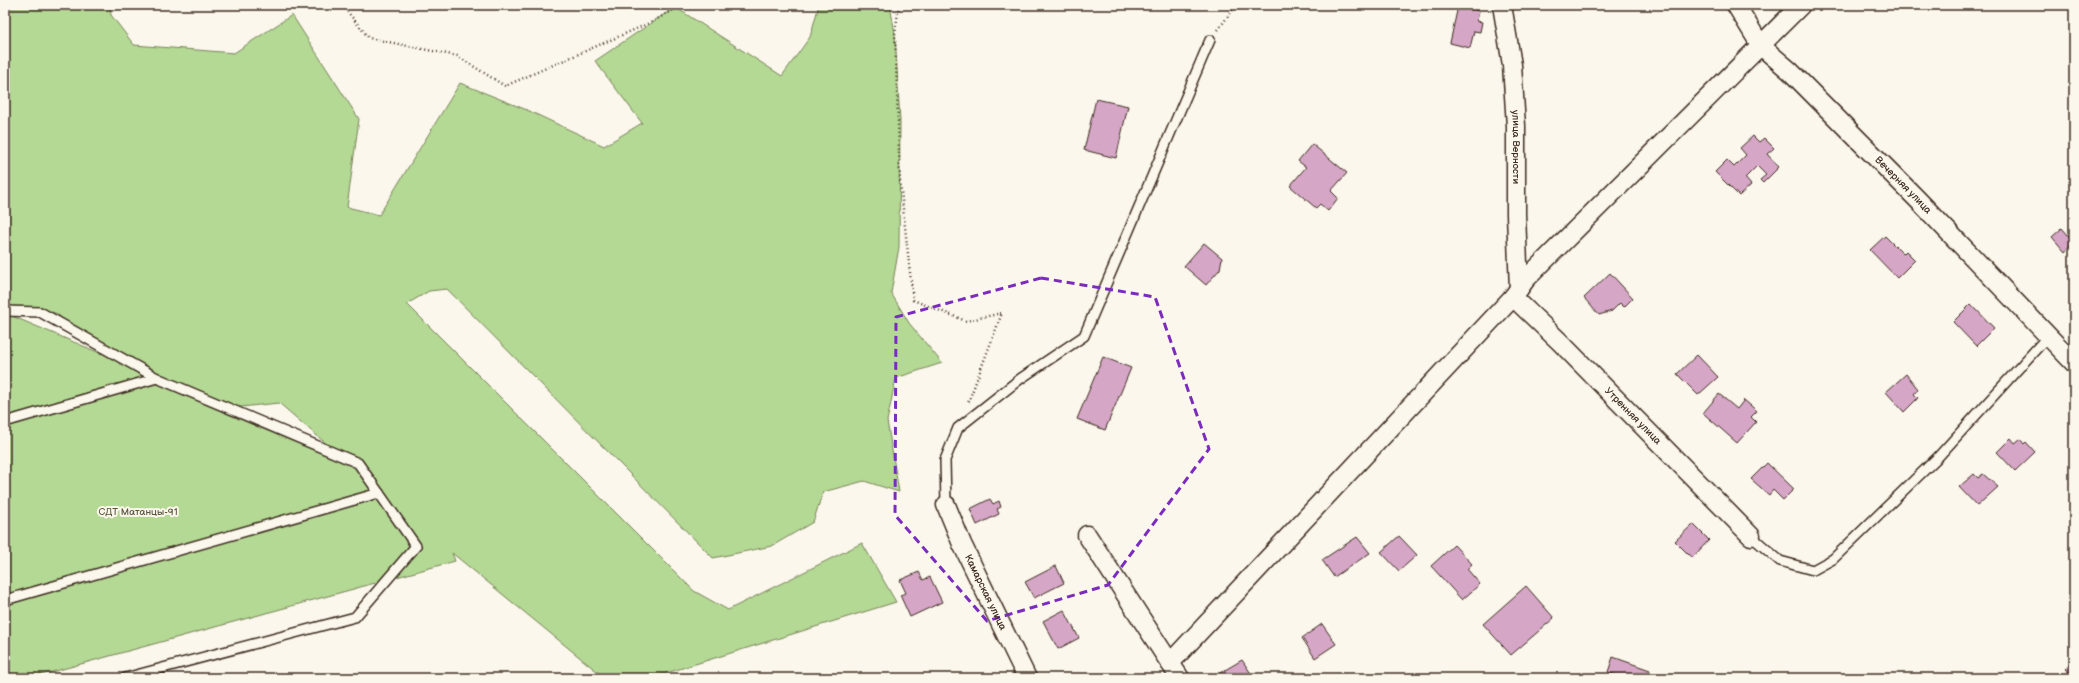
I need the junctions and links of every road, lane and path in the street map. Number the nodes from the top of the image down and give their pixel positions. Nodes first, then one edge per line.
1 (342, 5) edge
2 (682, 5) edge
3 (899, 5) edge
4 (1236, 5) edge
5 (1502, 5) edge
6 (1736, 5) edge
7 (1801, 5) edge
8 (1210, 40) joint
9 (1762, 46) junction
10 (1516, 293) junction
11 (5, 311) edge
12 (2048, 336) junction
13 (2074, 363) edge
14 (158, 378) junction
15 (5, 422) edge
16 (958, 428) junction
17 (379, 493) junction
18 (946, 505) joint
19 (1087, 535) dead end
20 (1751, 536) joint
21 (5, 600) edge
22 (1175, 671) edge
23 (125, 678) edge
24 (1027, 678) edge

1 - 2 path
3 - 16 path
4 - 8 path
5 - 10 street, улица Верности
6 - 9 street, Вечерняя улица
7 - 9 street
8 - 16 lane
9 - 10 street
9 - 12 street, Вечерняя улица
10 - 20 street, Утренняя улица
10 - 22 street
11 - 14 lane
12 - 13 street, Вечерняя улица
12 - 20 lane
14 - 15 lane
14 - 17 lane
16 - 18 lane
17 - 21 lane
17 - 23 lane
18 - 24 street, Камарская улица
19 - 22 street

